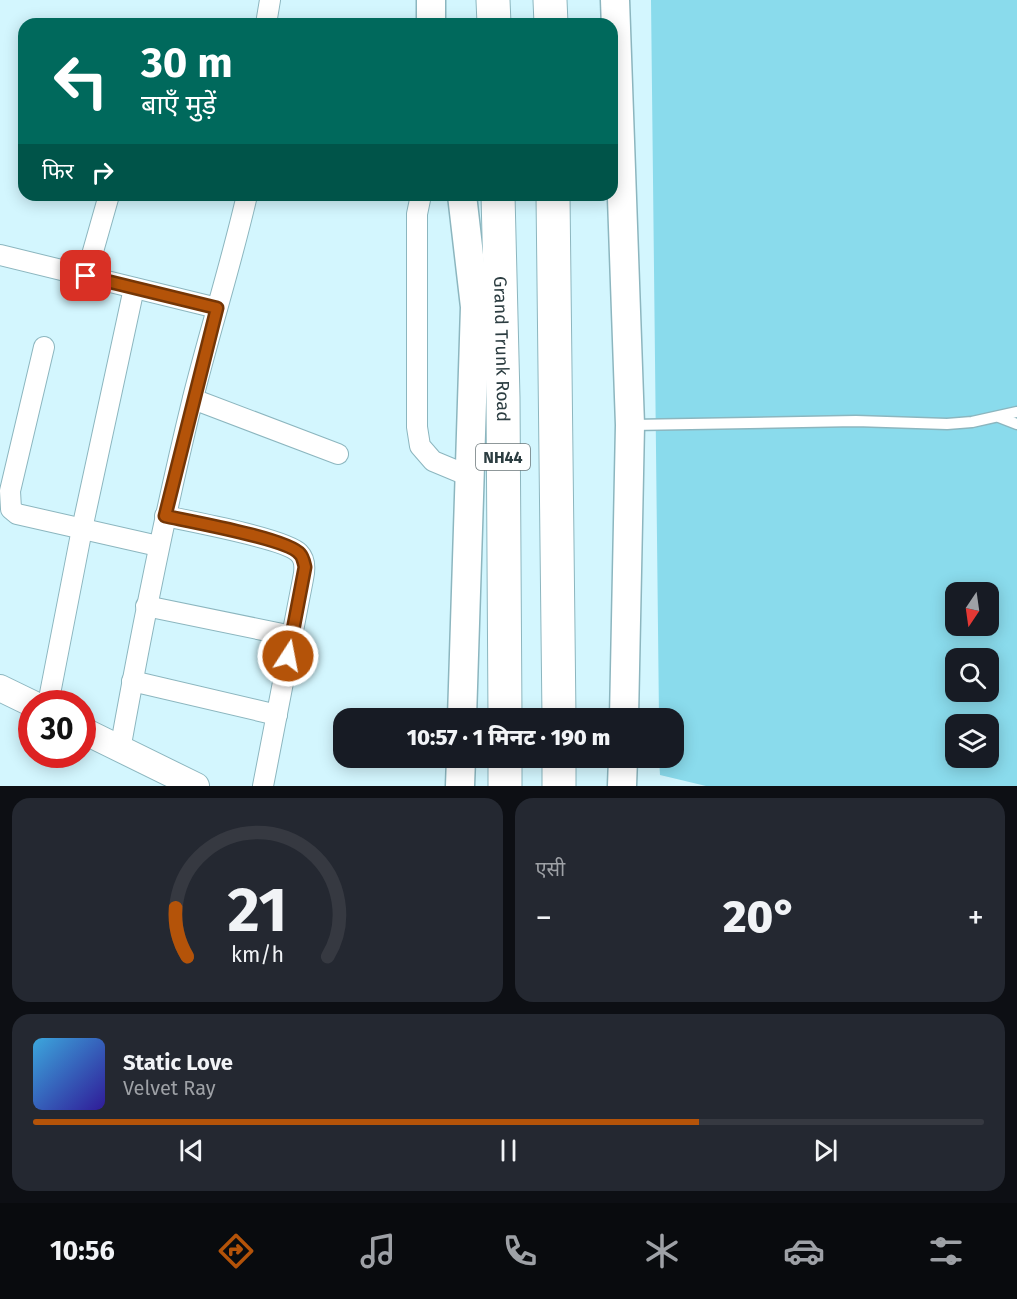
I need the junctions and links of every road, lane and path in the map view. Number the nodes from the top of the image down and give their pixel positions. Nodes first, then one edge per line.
1 (270, 0) edge
2 (431, 0) edge
3 (493, 0) edge
4 (550, 0) edge
5 (615, 0) edge
6 (267, 18) edge
7 (431, 18) edge
8 (494, 18) edge
9 (550, 18) edge
10 (616, 18) edge
11 (618, 85) edge
12 (107, 201) edge
13 (246, 201) edge
14 (420, 201) edge
15 (463, 201) edge
16 (498, 201) edge
17 (553, 201) edge
18 (0, 255) edge
19 (86, 276) junction
20 (134, 288) junction
21 (217, 308) junction
22 (44, 347) dead end
23 (193, 399) junction
24 (1017, 412) edge
25 (999, 417) junction
26 (1017, 424) edge
27 (630, 425) junction
28 (338, 454) dead end
29 (469, 476) junction
30 (165, 516) junction
31 (82, 529) junction
32 (158, 546) junction
33 (146, 606) junction
34 (292, 636) junction
35 (132, 681) junction
36 (0, 688) edge
37 (51, 690) edge
38 (18, 697) edge
39 (462, 708) edge
40 (505, 708) edge
41 (559, 708) edge
42 (624, 708) edge
43 (277, 716) junction
44 (96, 737) edge
45 (120, 750) junction
46 (461, 768) edge
47 (623, 768) edge
48 (165, 780) edge
49 (196, 786) edge
50 (263, 786) edge
51 (460, 786) edge
52 (622, 786) edge

1 - 6 street
2 - 7 main road
3 - 8 highway
4 - 9 highway
5 - 10 main road
11 - 27 main road
12 - 19 street
13 - 21 street
14 - 29 street
15 - 29 main road
16 - 40 highway, Grand Trunk Road / NH44
17 - 41 highway
18 - 19 street
19 - 20 street
20 - 21 street
20 - 31 street
21 - 23 street
22 - 31 street
23 - 28 street
23 - 30 street
24 - 25 lane
25 - 26 lane
25 - 27 lane
27 - 42 main road
29 - 39 main road
30 - 32 street
30 - 34 street
31 - 32 street
31 - 37 street
32 - 33 street
33 - 34 street
33 - 35 street
34 - 43 street
35 - 43 street
35 - 45 street
36 - 38 street
43 - 50 street
44 - 45 street
45 - 48 street
46 - 51 main road
47 - 52 main road
48 - 49 street

